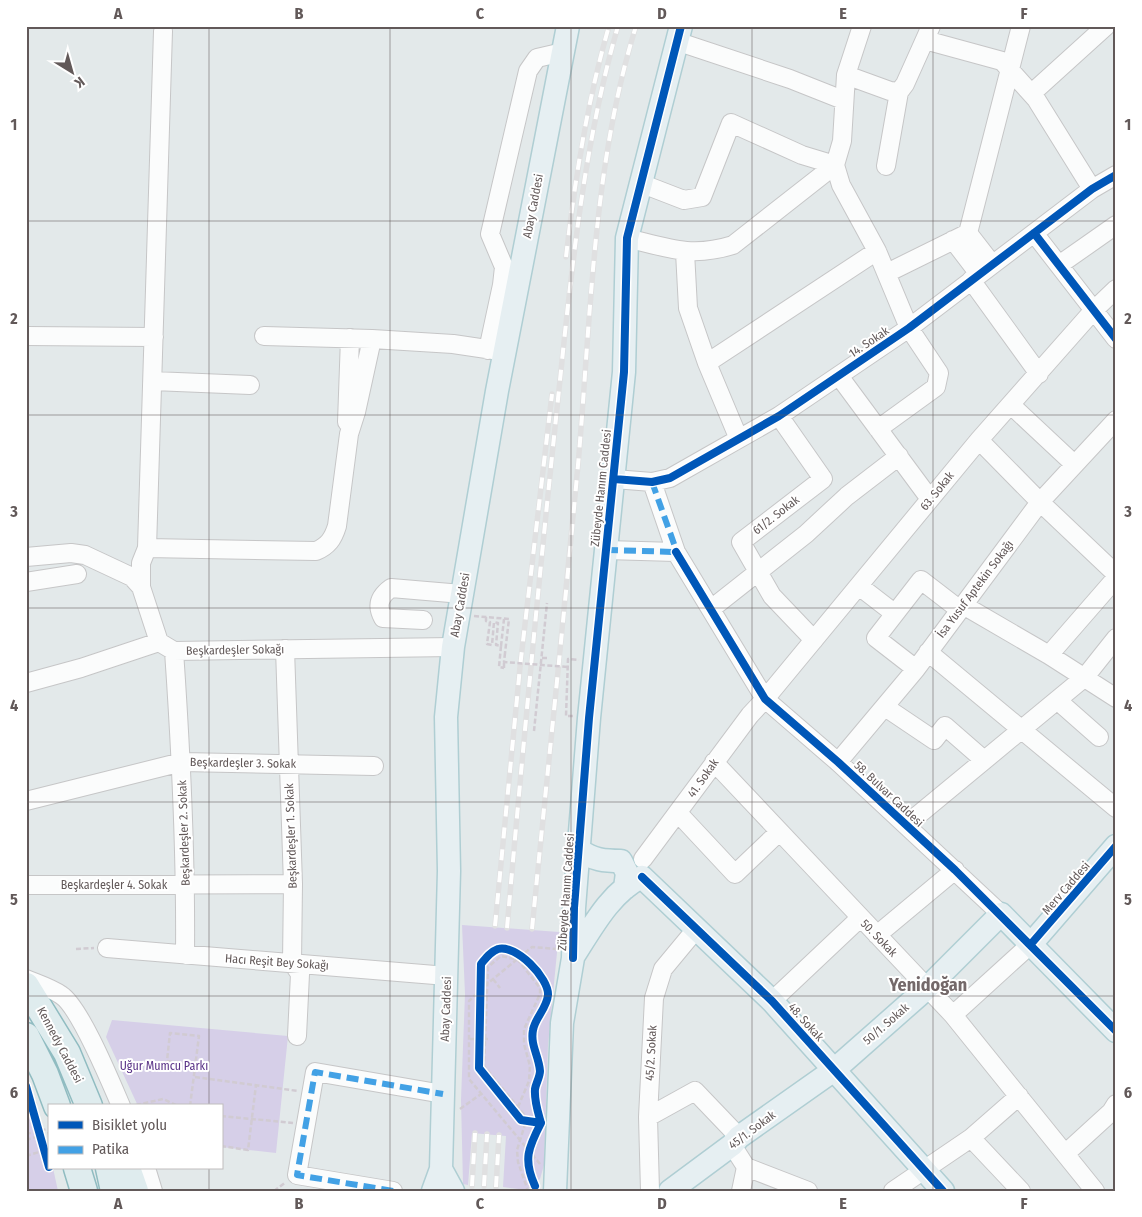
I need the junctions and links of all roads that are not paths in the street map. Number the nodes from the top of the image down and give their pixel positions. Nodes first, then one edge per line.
1 (568, 26) edge
2 (862, 26) edge
3 (1106, 26) edge
4 (1018, 27) edge
5 (163, 31) dead end
6 (928, 33) edge
7 (678, 34) edge
8 (563, 52) junction
9 (1010, 70) junction
10 (846, 74) junction
11 (899, 92) junction
12 (1032, 94) junction
13 (843, 100) junction
14 (835, 165) junction
15 (886, 166) dead end
16 (1116, 175) edge
17 (640, 183) junction
18 (1092, 189) junction
19 (1116, 225) edge
20 (1034, 233) junction
21 (960, 237) junction
22 (627, 238) junction
23 (877, 251) junction
24 (685, 252) junction
25 (1059, 265) junction
26 (887, 273) junction
27 (981, 273) junction
28 (1116, 289) edge
29 (1093, 311) junction
30 (909, 328) junction
31 (26, 336) edge
32 (264, 336) dead end
33 (154, 337) junction
34 (350, 338) junction
35 (372, 339) junction
36 (1116, 339) edge
37 (496, 351) junction
38 (707, 363) junction
39 (1040, 374) junction
40 (839, 376) junction
41 (153, 381) junction
42 (250, 385) dead end
43 (1011, 406) junction
44 (779, 416) junction
45 (1116, 420) edge
46 (878, 429) junction
47 (348, 434) junction
48 (738, 437) junction
49 (979, 440) junction
50 (899, 456) junction
51 (1074, 464) junction
52 (614, 479) junction
53 (652, 482) junction
54 (930, 499) junction
55 (1040, 502) junction
56 (147, 548) junction
57 (606, 550) junction
58 (676, 552) junction
59 (26, 557) edge
60 (759, 573) junction
61 (77, 574) dead end
62 (1116, 576) edge
63 (26, 582) edge
64 (859, 586) junction
65 (141, 587) junction
66 (462, 594) junction
67 (962, 607) junction
68 (711, 609) junction
69 (894, 613) junction
70 (423, 620) dead end
71 (1116, 638) edge
72 (814, 640) junction
73 (166, 646) junction
74 (453, 647) junction
75 (285, 649) junction
76 (928, 652) junction
77 (1049, 654) junction
78 (916, 669) junction
79 (1084, 677) junction
80 (26, 683) edge
81 (1116, 698) edge
82 (765, 700) junction
83 (1057, 700) junction
84 (885, 707) junction
85 (1022, 729) junction
86 (1099, 737) dead end
87 (984, 760) junction
88 (182, 762) junction
89 (714, 762) junction
90 (838, 762) junction
91 (289, 764) junction
92 (374, 766) dead end
93 (26, 801) edge
94 (1116, 808) edge
95 (678, 813) junction
96 (906, 825) junction
97 (779, 832) junction
98 (580, 850) junction
99 (1112, 857) edge
100 (955, 870) junction
101 (637, 874) junction
102 (186, 884) junction
103 (293, 884) junction
104 (26, 885) edge
105 (1001, 914) junction
106 (860, 918) junction
107 (697, 928) junction
108 (877, 935) junction
109 (1031, 944) junction
110 (107, 948) dead end
111 (566, 953) junction
112 (185, 955) junction
113 (292, 962) junction
114 (447, 976) junction
115 (26, 979) edge
116 (26, 986) edge
117 (927, 988) junction
118 (772, 1001) junction
119 (953, 1015) junction
120 (1116, 1031) edge
121 (26, 1036) edge
122 (297, 1036) dead end
123 (58, 1038) junction
124 (834, 1070) junction
125 (443, 1094) junction
126 (1018, 1096) junction
127 (88, 1104) edge
128 (101, 1104) edge
129 (120, 1104) edge
130 (1116, 1104) edge
131 (40, 1116) edge
132 (648, 1117) junction
133 (971, 1138) junction
134 (735, 1141) junction
135 (1065, 1154) junction
136 (746, 1167) junction
137 (441, 1169) junction
138 (924, 1169) junction
139 (78, 1170) edge
140 (109, 1170) edge
141 (128, 1170) edge
142 (147, 1170) edge
143 (541, 1190) edge
144 (84, 1191) edge
145 (114, 1191) edge
146 (135, 1191) edge
147 (154, 1191) edge
148 (393, 1191) edge
149 (433, 1191) edge
150 (453, 1191) edge
151 (650, 1191) edge
152 (670, 1191) edge
153 (741, 1191) edge
154 (808, 1191) edge
155 (893, 1191) edge
156 (943, 1191) edge
157 (1021, 1191) edge
158 (1095, 1191) edge

1 - 8 main road, Abay Caddesi
2 - 10 street
3 - 12 street
4 - 9 street
5 - 33 street
6 - 9 street
6 - 11 street
7 - 13 street
7 - 17 main road, Zübeyde Hanım Caddesi
8 - 37 main road, Abay Caddesi
8 - 37 street
9 - 12 street
9 - 21 street
10 - 11 street
10 - 13 street
11 - 15 street
12 - 18 street
13 - 14 street
14 - 17 street
14 - 23 street
14 - 24 street
16 - 18 street, 14. Sokak
17 - 22 main road, Zübeyde Hanım Caddesi
18 - 20 street, 14. Sokak
19 - 25 street
20 - 25 street
20 - 27 street, 14. Sokak
21 - 26 street
21 - 27 street
22 - 24 street
22 - 52 main road, Zübeyde Hanım Caddesi
23 - 26 street
23 - 38 street
24 - 38 street
25 - 29 street
26 - 30 street
27 - 30 street, 14. Sokak
27 - 39 street
28 - 29 street, 63. Sokak
29 - 36 street
29 - 39 street, 63. Sokak
30 - 40 street, 14. Sokak
30 - 46 street
31 - 33 street
32 - 34 street
33 - 41 street
34 - 35 street
34 - 47 street
35 - 37 street
35 - 47 street
37 - 66 main road, Abay Caddesi
38 - 48 street
39 - 43 street, 63. Sokak
40 - 44 street, 14. Sokak
40 - 46 street
41 - 42 street
41 - 56 street
43 - 49 street, 63. Sokak
43 - 51 street
44 - 48 street, 14. Sokak
44 - 60 street, 61/2. Sokak
45 - 51 street, İsa Yusuf Aptekin Sokağı
46 - 50 street
47 - 56 street
48 - 53 street, 14. Sokak
49 - 54 street, 63. Sokak
49 - 55 street
50 - 54 street
50 - 60 street
51 - 55 street, İsa Yusuf Aptekin Sokağı
52 - 53 street, 14. Sokak
52 - 57 main road, Zübeyde Hanım Caddesi
53 - 58 street, 58. Bulvar Caddesi
54 - 64 street, 63. Sokak
55 - 62 street
55 - 67 street, İsa Yusuf Aptekin Sokağı
56 - 65 street
57 - 58 street
57 - 98 main road, Zübeyde Hanım Caddesi
58 - 68 street, 58. Bulvar Caddesi
59 - 65 street
60 - 68 street
60 - 72 street, 61/2. Sokak
61 - 63 street
62 - 77 street
64 - 69 street
64 - 72 street, 63. Sokak
65 - 73 street, Beşkardeşler 2. Sokak
66 - 70 street
66 - 74 main road, Abay Caddesi
67 - 69 street
67 - 76 street, İsa Yusuf Aptekin Sokağı
67 - 77 street
68 - 82 street, 58. Bulvar Caddesi
69 - 78 street
71 - 79 street
72 - 82 street, 63. Sokak
73 - 75 street, Beşkardeşler Sokağı
73 - 80 street, Beşkardeşler Sokağı
73 - 88 street, Beşkardeşler 2. Sokak
74 - 75 street, Beşkardeşler Sokağı
74 - 114 main road, Abay Caddesi
75 - 91 street, Beşkardeşler 1. Sokak
76 - 78 street, İsa Yusuf Aptekin Sokağı
76 - 85 street
77 - 79 street
78 - 84 street, İsa Yusuf Aptekin Sokağı
79 - 81 street
79 - 83 street
82 - 89 street, 41. Sokak
82 - 90 street, 58. Bulvar Caddesi
83 - 85 street
83 - 86 street
84 - 87 street
84 - 90 street, İsa Yusuf Aptekin Sokağı
85 - 87 street
85 - 94 street
87 - 96 street
88 - 91 street, Beşkardeşler 3. Sokak
88 - 93 street, Beşkardeşler 3. Sokak
88 - 102 street, Beşkardeşler 2. Sokak
89 - 95 street, 41. Sokak
89 - 97 street, 50. Sokak
90 - 96 street, 58. Bulvar Caddesi
91 - 92 street, Beşkardeşler 3. Sokak
91 - 103 street, Beşkardeşler 1. Sokak
95 - 97 street
95 - 101 street, 41. Sokak
96 - 100 street, 58. Bulvar Caddesi
97 - 106 street, 50. Sokak
98 - 101 main road
98 - 111 main road, Zübeyde Hanım Caddesi
99 - 109 main road, Merv Caddesi
100 - 105 street, 58. Bulvar Caddesi
100 - 108 street
101 - 107 main road, 48. Sokak
101 - 111 main road, 41. Sokak
102 - 103 street, Beşkardeşler 4. Sokak
102 - 104 street, Beşkardeşler 4. Sokak
102 - 112 street, Beşkardeşler 2. Sokak
103 - 113 street, Beşkardeşler 1. Sokak
105 - 109 main road, 58. Bulvar Caddesi
105 - 117 main road, 50/1. Sokak
106 - 108 street, 50. Sokak
106 - 118 street
107 - 118 main road, 48. Sokak
107 - 132 street, 45/2. Sokak
108 - 117 street, 50. Sokak
109 - 119 street
109 - 120 main road, 58. Bulvar Caddesi
110 - 112 street, Hacı Reşit Bey Sokağı
111 - 143 main road, Zübeyde Hanım Caddesi
112 - 113 street, Hacı Reşit Bey Sokağı
113 - 114 street, Hacı Reşit Bey Sokağı
113 - 122 street, Beşkardeşler 1. Sokak
114 - 125 main road, Abay Caddesi
115 - 129 street
116 - 123 highway, Kennedy Caddesi
117 - 119 street, 50. Sokak
117 - 124 main road, 50/1. Sokak
118 - 124 main road, 48. Sokak
119 - 126 street, 50. Sokak
121 - 131 highway, Kennedy Caddesi
123 - 127 highway, Kennedy Caddesi
123 - 128 highway
124 - 134 main road, 45/1. Sokak
124 - 138 main road, 48. Sokak
125 - 137 main road, Abay Caddesi
125 - 148 street
126 - 133 street
126 - 135 street, 50. Sokak
130 - 135 street
132 - 134 street
132 - 151 street, 45/2. Sokak
133 - 138 street
133 - 157 street
134 - 136 street
134 - 152 main road, 45/1. Sokak
135 - 158 street, 50. Sokak
136 - 153 street
136 - 154 street
137 - 149 main road, Abay Caddesi
137 - 150 main road
138 - 155 street
138 - 156 main road, 48. Sokak
139 - 144 highway
140 - 145 highway
141 - 146 highway
142 - 147 street

